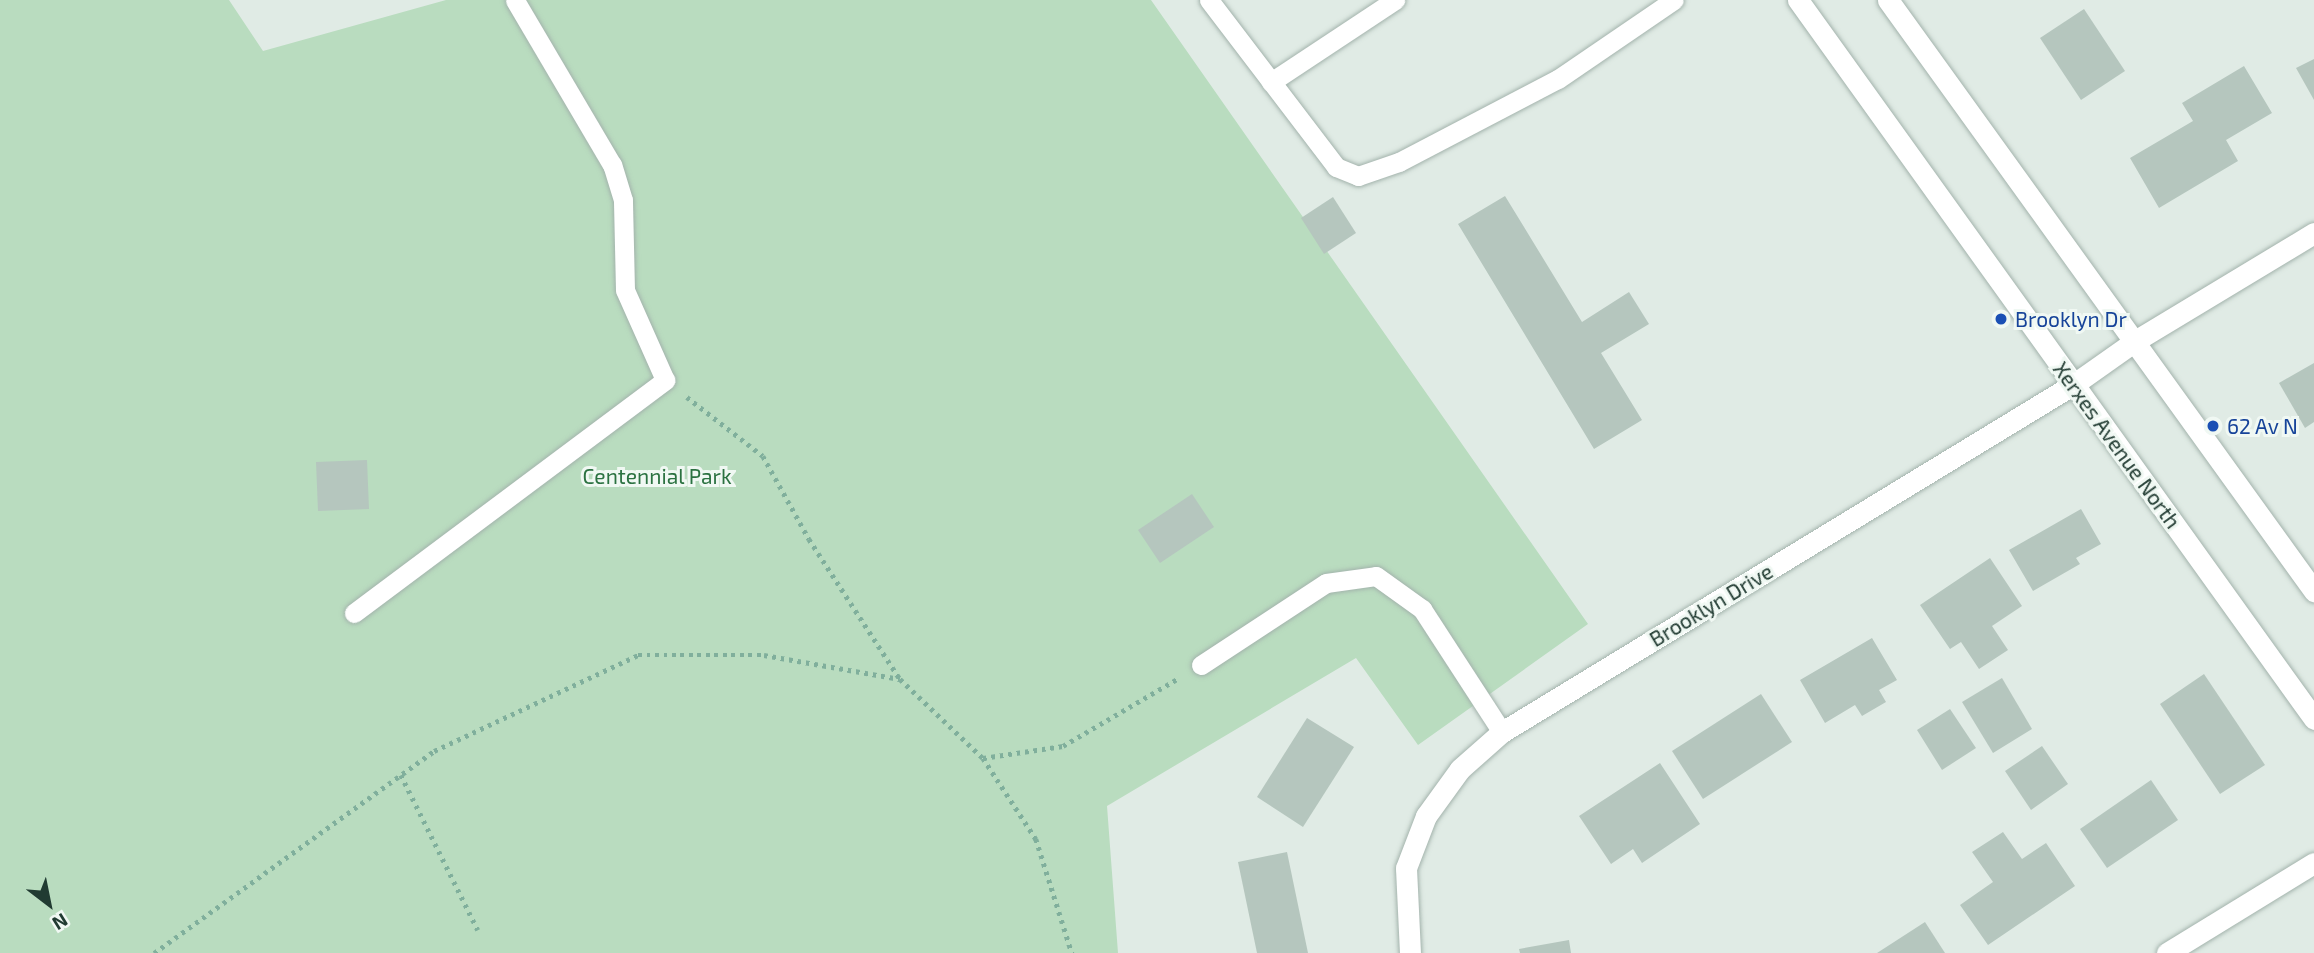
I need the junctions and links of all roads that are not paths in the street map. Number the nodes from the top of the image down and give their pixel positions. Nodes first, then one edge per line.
1 (514, 0) edge
2 (1209, 0) edge
3 (1395, 0) edge
4 (1674, 0) edge
5 (1798, 0) edge
6 (1888, 0) edge
7 (1270, 82) junction
8 (2314, 233) edge
9 (2135, 341) junction
10 (2074, 384) junction
11 (2314, 591) edge
12 (354, 613) dead end
13 (1201, 665) road end
14 (2314, 719) edge
15 (1502, 732) junction
16 (2314, 863) edge
17 (1410, 953) edge
18 (2167, 953) edge

1 - 12 lane
2 - 7 lane
3 - 7 lane
4 - 7 lane
5 - 10 street, Xerxes Avenue North
6 - 9 street
8 - 9 street, Brooklyn Drive
9 - 10 street, Brooklyn Drive
9 - 11 street
10 - 14 street, Xerxes Avenue North
10 - 15 street, Brooklyn Drive
13 - 15 lane
15 - 17 street, Brooklyn Drive
16 - 18 street

